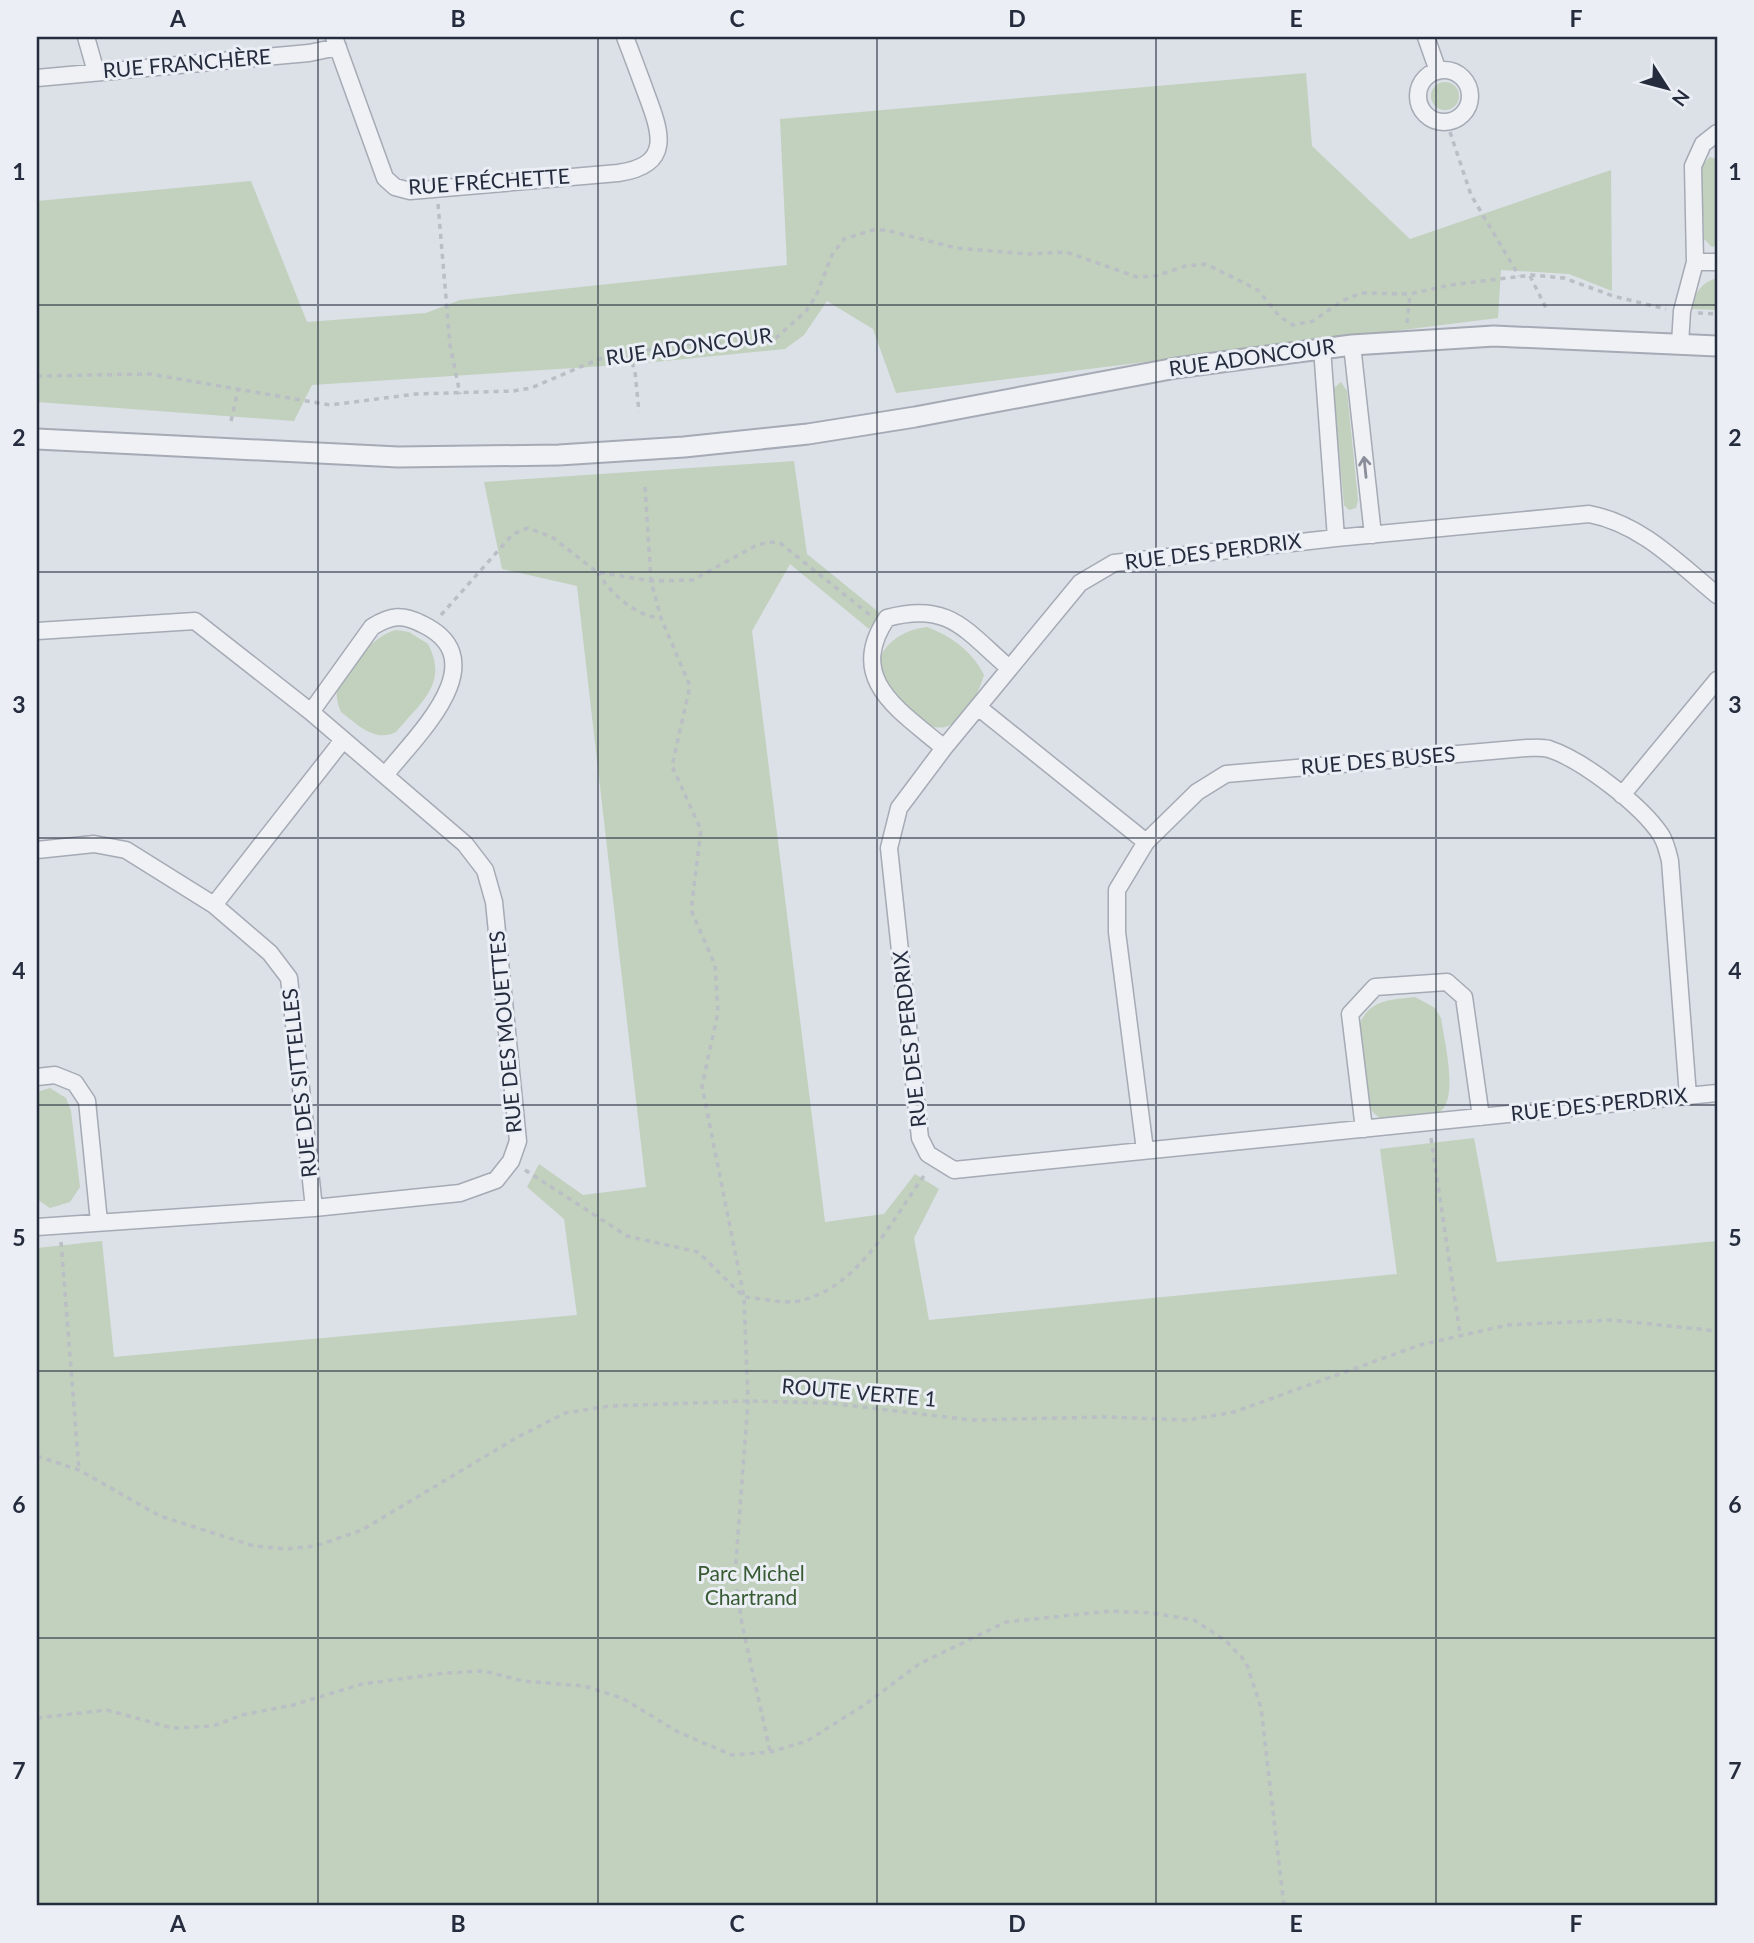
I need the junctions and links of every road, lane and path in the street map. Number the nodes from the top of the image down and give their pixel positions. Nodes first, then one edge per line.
1 (86, 37) edge
2 (625, 37) edge
3 (1426, 37) edge
4 (336, 42) edge
5 (1438, 71) dead end
6 (96, 72) junction
7 (37, 78) edge
8 (1450, 132) dead end
9 (1717, 134) edge
10 (437, 202) dead end
11 (1695, 262) junction
12 (1717, 262) edge
13 (1530, 275) junction
14 (1519, 276) junction
15 (1410, 294) junction
16 (1546, 308) dead end
17 (1670, 310) dead end
18 (1693, 313) dead end
19 (1717, 314) edge
20 (1407, 323) dead end
21 (1293, 325) junction
22 (1293, 334) dead end
23 (1680, 344) junction
24 (1352, 345) junction
25 (1717, 346) edge
26 (1322, 348) junction
27 (629, 353) junction
28 (37, 376) edge
29 (238, 390) junction
30 (460, 394) junction
31 (639, 412) dead end
32 (231, 421) dead end
33 (37, 439) edge
34 (645, 486) dead end
35 (1373, 535) junction
36 (1336, 538) junction
37 (597, 572) junction
38 (651, 582) junction
39 (1717, 595) edge
40 (661, 618) junction
41 (882, 624) junction
42 (430, 627) junction
43 (37, 631) edge
44 (1009, 668) junction
45 (1717, 680) edge
46 (978, 707) junction
47 (311, 712) junction
48 (343, 740) junction
49 (944, 748) junction
50 (386, 774) junction
51 (1622, 795) junction
52 (1146, 842) junction
53 (37, 850) edge
54 (214, 905) junction
55 (37, 1077) edge
56 (1717, 1093) edge
57 (1688, 1096) junction
58 (1480, 1117) junction
59 (1429, 1122) junction
60 (1364, 1129) junction
61 (1145, 1150) junction
62 (935, 1160) junction
63 (511, 1161) junction
64 (314, 1208) junction
65 (99, 1222) junction
66 (60, 1225) junction
67 (37, 1227) edge
68 (744, 1297) junction
69 (1717, 1331) edge
70 (1460, 1334) junction
71 (748, 1401) junction
72 (37, 1456) edge
73 (79, 1470) junction
74 (37, 1718) edge
75 (770, 1752) junction
76 (1284, 1906) edge

1 - 6 street
2 - 4 street, RUE FRÉCHETTE
3 - 5 street
4 - 6 street, RUE FRANCHÈRE
6 - 7 street, RUE FRANCHÈRE
8 - 14 path
9 - 11 street
10 - 30 path
11 - 12 street
11 - 23 street
13 - 14 path, RUE ADONCOUR
13 - 16 path
13 - 17 path, RUE ADONCOUR
14 - 15 path, RUE ADONCOUR
15 - 20 path
15 - 21 path, RUE ADONCOUR
18 - 19 path
21 - 22 path
21 - 27 path, RUE ADONCOUR
23 - 24 street, RUE ADONCOUR
23 - 25 street, RUE ADONCOUR
24 - 26 street, RUE ADONCOUR
35 -> 24 street
26 - 33 street, RUE ADONCOUR
26 - 36 street
27 - 30 path, RUE ADONCOUR
27 - 31 path
28 - 29 path, RUE ADONCOUR
29 - 30 path, RUE ADONCOUR
29 - 32 path
34 - 38 path
35 - 36 street, RUE DES PERDRIX
35 - 39 street, RUE DES PERDRIX
36 - 44 street, RUE DES PERDRIX
37 - 38 path
37 - 40 path
37 - 42 path
38 - 40 path
38 - 41 path
40 - 68 path
41 - 44 street
41 - 49 street
42 - 47 street
42 - 50 street
43 - 47 street, RUE DES MOUETTES
44 - 46 street, RUE DES PERDRIX
45 - 51 street
46 - 49 street, RUE DES PERDRIX
46 - 52 street
47 - 48 street, RUE DES MOUETTES
48 - 50 street, RUE DES MOUETTES
48 - 54 street
49 - 62 street, RUE DES PERDRIX
50 - 63 street, RUE DES MOUETTES
51 - 52 street, RUE DES BUSES
51 - 57 street, RUE DES BUSES
52 - 61 street, RUE DES BUSES
53 - 54 street, RUE DES SITTELLES
54 - 64 street, RUE DES SITTELLES
55 - 65 street
56 - 57 street, RUE DES PERDRIX
57 - 58 street, RUE DES PERDRIX
58 - 59 street, RUE DES PERDRIX
58 - 60 street, RUE DES PERDRIX
59 - 60 street, RUE DES PERDRIX
59 - 70 path
60 - 61 street, RUE DES PERDRIX
61 - 62 street, RUE DES PERDRIX
62 - 68 path
63 - 64 street, RUE DES MOUETTES
63 - 68 path
64 - 65 street, RUE DES MOUETTES
65 - 66 street, RUE DES MOUETTES
66 - 67 street, RUE DES MOUETTES
66 - 73 path
68 - 71 path
69 - 70 path, ROUTE VERTE 1
70 - 71 path, ROUTE VERTE 1
71 - 73 path, ROUTE VERTE 1
71 - 75 path
72 - 73 path, ROUTE VERTE 1
74 - 75 path
75 - 76 path

